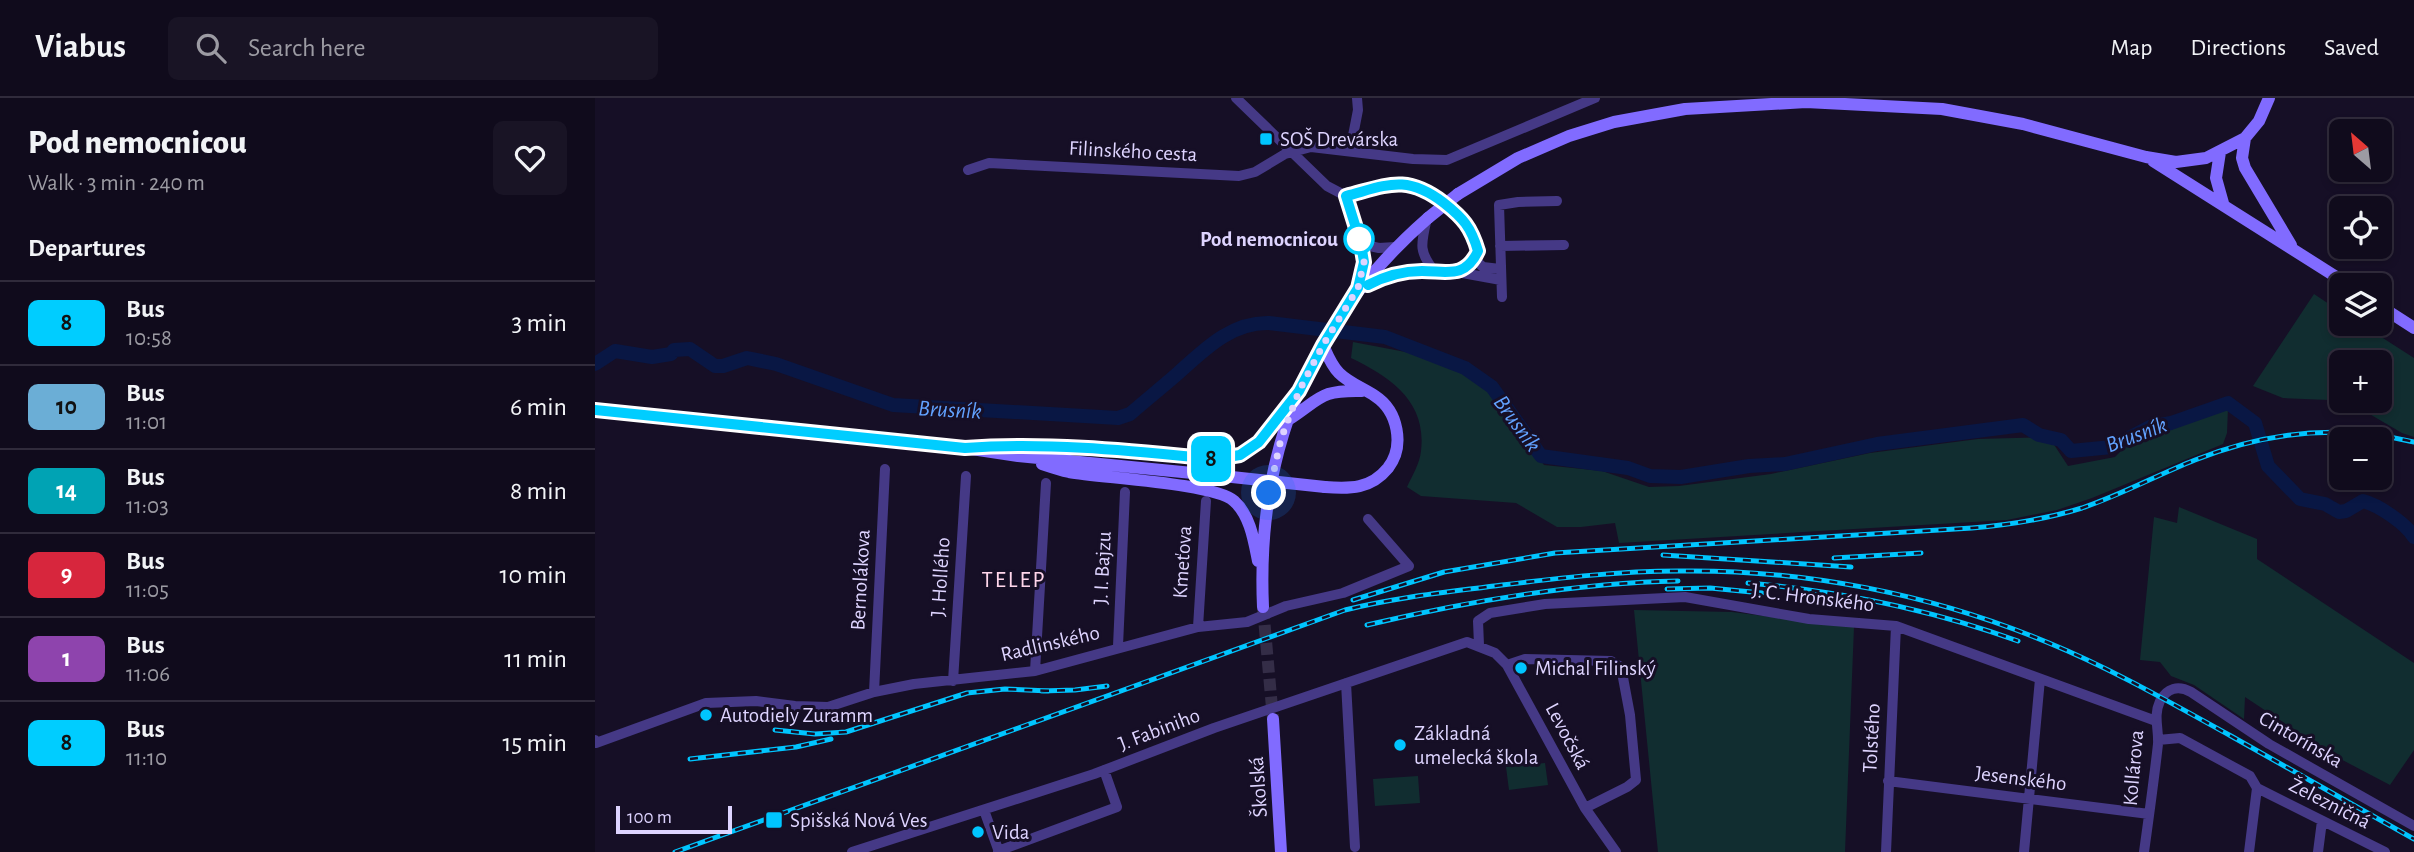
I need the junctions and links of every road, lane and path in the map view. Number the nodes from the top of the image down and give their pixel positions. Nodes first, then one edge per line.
1 (1236, 98) edge
2 (1357, 98) edge
3 (1594, 98) edge
4 (2269, 98) edge
5 (2245, 138) junction
6 (1350, 151) junction
7 (1292, 152) junction
8 (2220, 152) junction
9 (2147, 157) junction
10 (2245, 169) junction
11 (968, 170) dead end
12 (1346, 196) junction
13 (1557, 201) dead end
14 (2223, 204) junction
15 (1427, 218) junction
16 (1361, 244) junction
17 (1564, 245) dead end
18 (1500, 246) junction
19 (1395, 247) junction
20 (2293, 248) junction
21 (1474, 259) junction
22 (1500, 269) junction
23 (1435, 272) junction
24 (1456, 272) junction
25 (2331, 273) edge
26 (1501, 280) junction
27 (1355, 293) junction
28 (1501, 297) dead end
29 (2392, 314) edge
30 (2414, 328) edge
31 (1323, 344) junction
32 (1299, 391) junction
33 (1366, 391) junction
34 (595, 410) edge
35 (1288, 421) junction
36 (965, 448) junction
37 (1018, 456) junction
38 (885, 469) dead end
39 (966, 476) dead end
40 (1046, 483) dead end
41 (1125, 492) dead end
42 (1206, 501) dead end
43 (1368, 519) dead end
44 (1262, 575) junction
45 (1263, 607) tunnel mouth
46 (1896, 626) junction
47 (1198, 627) junction
48 (1479, 645) junction
49 (1118, 646) junction
50 (1507, 665) junction
51 (1035, 671) junction
52 (2040, 679) junction
53 (953, 681) junction
54 (1346, 683) junction
55 (2169, 690) joint
56 (874, 692) junction
57 (1273, 719) tunnel mouth
58 (2156, 721) junction
59 (595, 740) edge
60 (2158, 740) junction
61 (1104, 770) junction
62 (1888, 781) junction
63 (2257, 788) junction
64 (2030, 799) junction
65 (1585, 808) junction
66 (984, 810) junction
67 (2149, 814) junction
68 (2322, 821) junction
69 (2414, 826) edge
70 (1355, 847) dead end
71 (872, 850) edge
72 (999, 851) edge
73 (852, 852) edge
74 (1281, 852) edge
75 (1616, 852) edge
76 (1886, 852) edge
77 (2024, 852) edge
78 (2144, 852) edge
79 (2249, 852) edge
80 (2318, 852) edge
81 (2385, 852) edge

1 - 7 street
2 - 6 street
3 - 6 street
4 - 5 main road
5 - 8 main road
5 - 10 main road
6 - 7 street
7 - 11 street, Filinského cesta
7 - 12 street
8 - 9 main road
8 - 10 main road
8 - 14 main road
9 - 14 main road
9 - 15 main road, bridge
10 - 20 main road
12 - 16 street
12 - 21 street
13 - 18 street
14 - 20 main road
15 - 19 main road
15 - 23 street
16 - 19 street
16 - 27 street
17 - 18 street
18 - 22 street
19 - 27 main road
20 - 25 main road
21 - 22 street
21 - 24 street
22 - 26 street
23 - 24 street
23 - 27 street
24 - 26 street
26 - 28 street
27 - 31 main road
29 - 30 main road
31 - 32 main road
31 - 33 main road
32 - 35 main road
32 - 36 main road
33 - 35 main road
33 - 37 main road, bridge
34 - 36 main road
35 - 44 main road
36 - 37 main road
37 - 44 main road
38 - 56 street, Bernolákova
39 - 53 street, J. Hollého
40 - 51 street
41 - 49 street, J. I. Bajzu
42 - 47 street, Kmeťova
43 - 47 street, Radlinského
44 - 45 main road
46 - 48 street, J. C. Hronského
46 - 52 street, J. C. Hronského
46 - 62 street, Tolstého
47 - 49 street, Radlinského
48 - 50 street, Levočská
48 - 54 street, J. Fabiniho
49 - 51 street, Radlinského
50 - 65 street, Levočská
50 - 65 street
51 - 53 street, Radlinského
52 - 58 street, J. C. Hronského
52 - 64 street
53 - 56 street, Radlinského
54 - 61 street, J. Fabiniho
54 - 70 street
55 - 58 street, Kollárova
55 - 69 street, Cintorínska
56 - 59 street, Radlinského
57 - 74 main road, Školská
58 - 60 street, Kollárova
60 - 63 street
60 - 67 street, Kollárova
61 - 66 street, J. Fabiniho
61 - 72 street
62 - 64 street, Jesenského
62 - 76 street, Tolstého
63 - 68 street, Železničná
63 - 79 street
64 - 67 street, Jesenského
64 - 77 street
65 - 75 street, Levočská
66 - 71 street, J. Fabiniho
66 - 72 street
67 - 78 street, Kollárova
68 - 80 street
68 - 81 street, Železničná
71 - 73 street, J. Fabiniho

